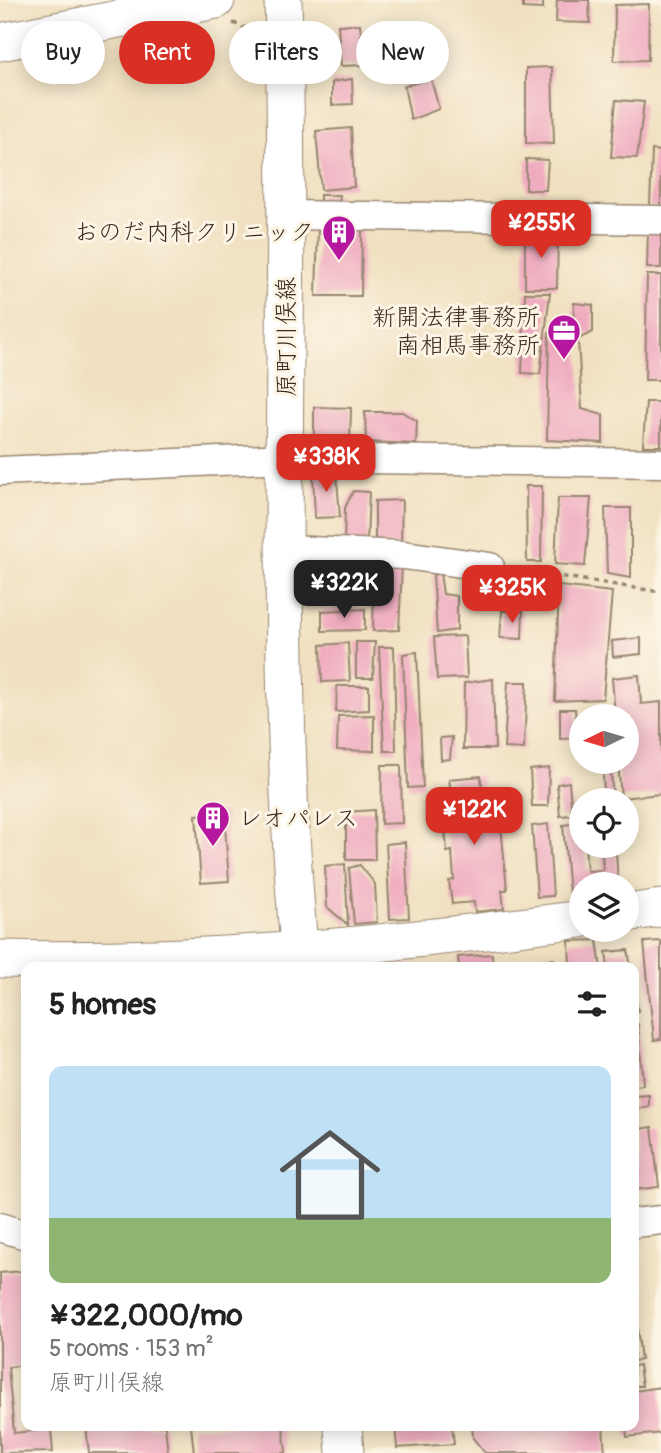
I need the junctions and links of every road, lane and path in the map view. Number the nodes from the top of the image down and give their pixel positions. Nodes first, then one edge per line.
1 (216, 0) edge
2 (283, 0) edge
3 (0, 42) edge
4 (285, 215) junction
5 (661, 220) edge
6 (287, 458) junction
7 (661, 463) edge
8 (0, 471) edge
9 (286, 550) junction
10 (490, 567) joint
11 (661, 592) edge
12 (661, 908) edge
13 (639, 911) edge
14 (569, 921) edge
15 (0, 959) edge
16 (300, 960) edge
17 (661, 1220) edge
18 (639, 1222) edge
19 (0, 1227) edge
20 (21, 1233) edge
21 (343, 1431) edge
22 (345, 1453) edge

1 - 3 main road
2 - 4 main road, 原町川俣線
4 - 5 street
4 - 6 main road, 原町川俣線
6 - 7 street
6 - 8 street
6 - 9 main road, 原町川俣線
9 - 10 street
9 - 16 main road, 原町川俣線
10 - 11 path
12 - 13 main road
14 - 16 main road
15 - 16 main road
17 - 18 street
19 - 20 street
21 - 22 main road

